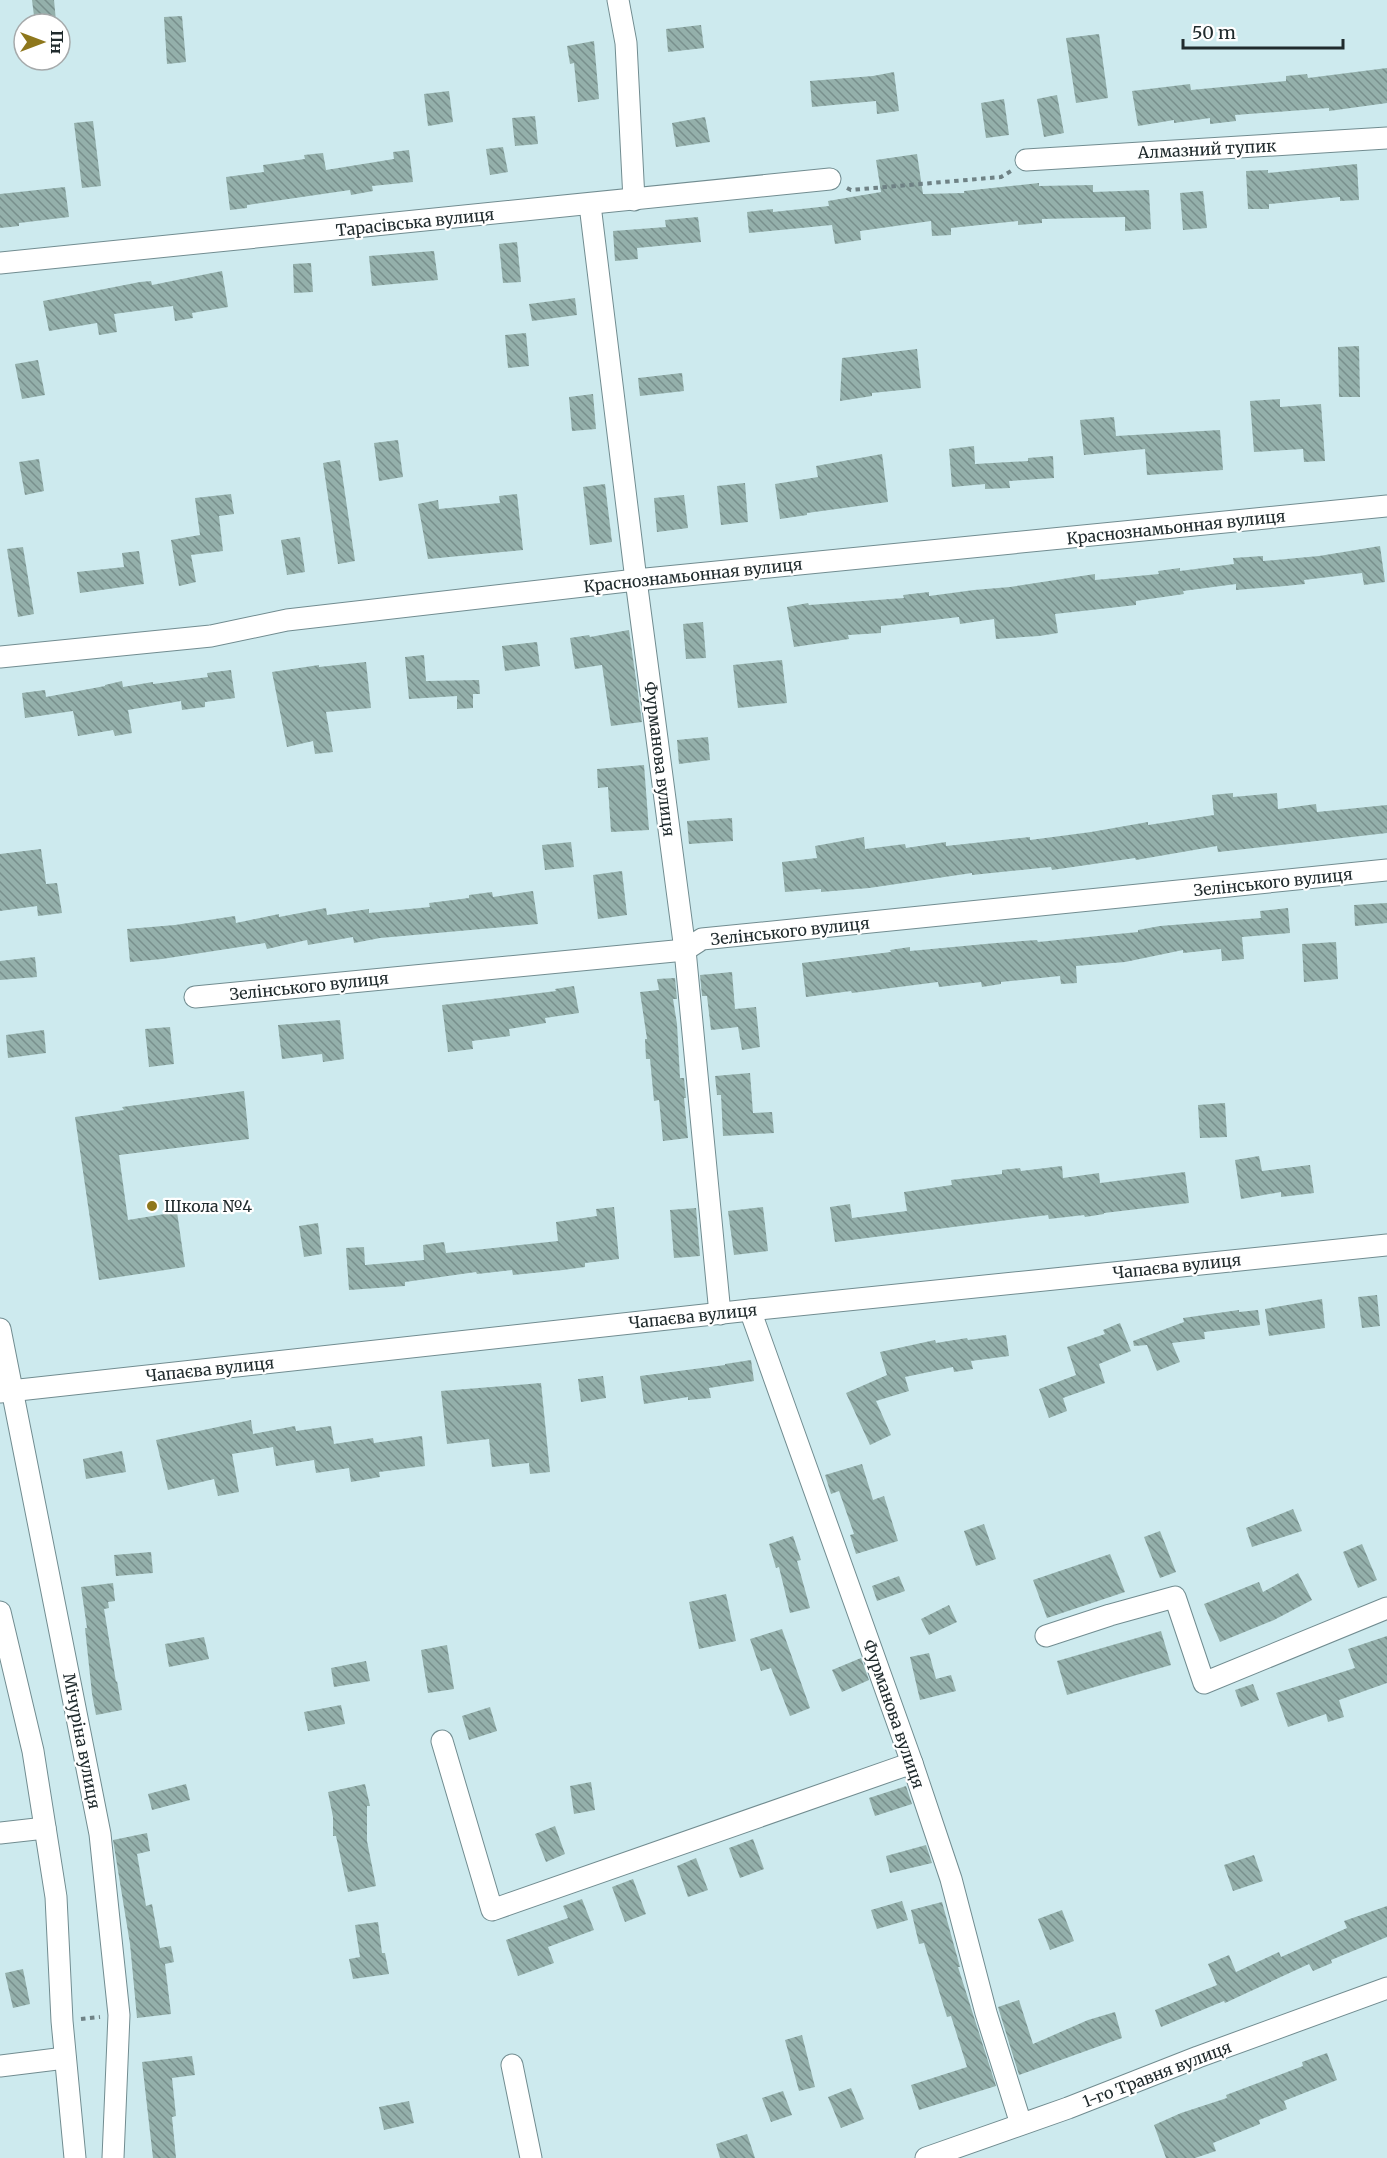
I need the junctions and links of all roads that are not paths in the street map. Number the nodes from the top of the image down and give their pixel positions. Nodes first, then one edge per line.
1 (618, 0) edge
2 (1387, 138) edge
3 (1026, 160) road end
4 (830, 179) road end
5 (634, 200) junction
6 (590, 205) junction
7 (0, 263) edge
8 (1387, 506) edge
9 (636, 580) junction
10 (0, 657) edge
11 (1387, 870) edge
12 (685, 950) junction
13 (195, 997) dead end
14 (1387, 1245) edge
15 (750, 1310) junction
16 (720, 1314) junction
17 (0, 1329) edge
18 (6, 1391) edge
19 (1387, 1608) edge
20 (0, 1612) edge
21 (1046, 1636) dead end
22 (442, 1741) dead end
23 (912, 1763) junction
24 (45, 1828) junction
25 (0, 1833) edge
26 (1387, 1988) edge
27 (65, 2058) junction
28 (512, 2065) dead end
29 (0, 2066) edge
30 (1021, 2124) junction
31 (75, 2158) edge
32 (112, 2158) edge
33 (531, 2158) edge
34 (926, 2158) edge

1 - 5 street
2 - 3 street, Алмазний тупик
4 - 5 street, Тарасівська вулиця
5 - 6 street, Тарасівська вулиця
6 - 7 street, Тарасівська вулиця
6 - 9 street, Фурманова вулиця
8 - 9 street, Краснознамьонная вулиця
9 - 10 street, Краснознамьонная вулиця
9 - 12 street, Фурманова вулиця
11 - 12 street, Зелінського вулиця
12 - 13 street, Зелінського вулиця
12 - 16 street, Фурманова вулиця
14 - 15 street, Чапаєва вулиця
15 - 16 street, Чапаєва вулиця
15 - 23 street, Фурманова вулиця
16 - 18 street, Чапаєва вулиця
17 - 18 street, Мічуріна вулиця
18 - 32 street, Мічуріна вулиця
19 - 21 street
20 - 24 street
22 - 23 street
23 - 30 street, Фурманова вулиця
24 - 25 street
24 - 27 street
26 - 30 street, 1-го Травня вулиця
27 - 29 street
27 - 31 street
28 - 33 street
30 - 34 street, 1-го Травня вулиця

